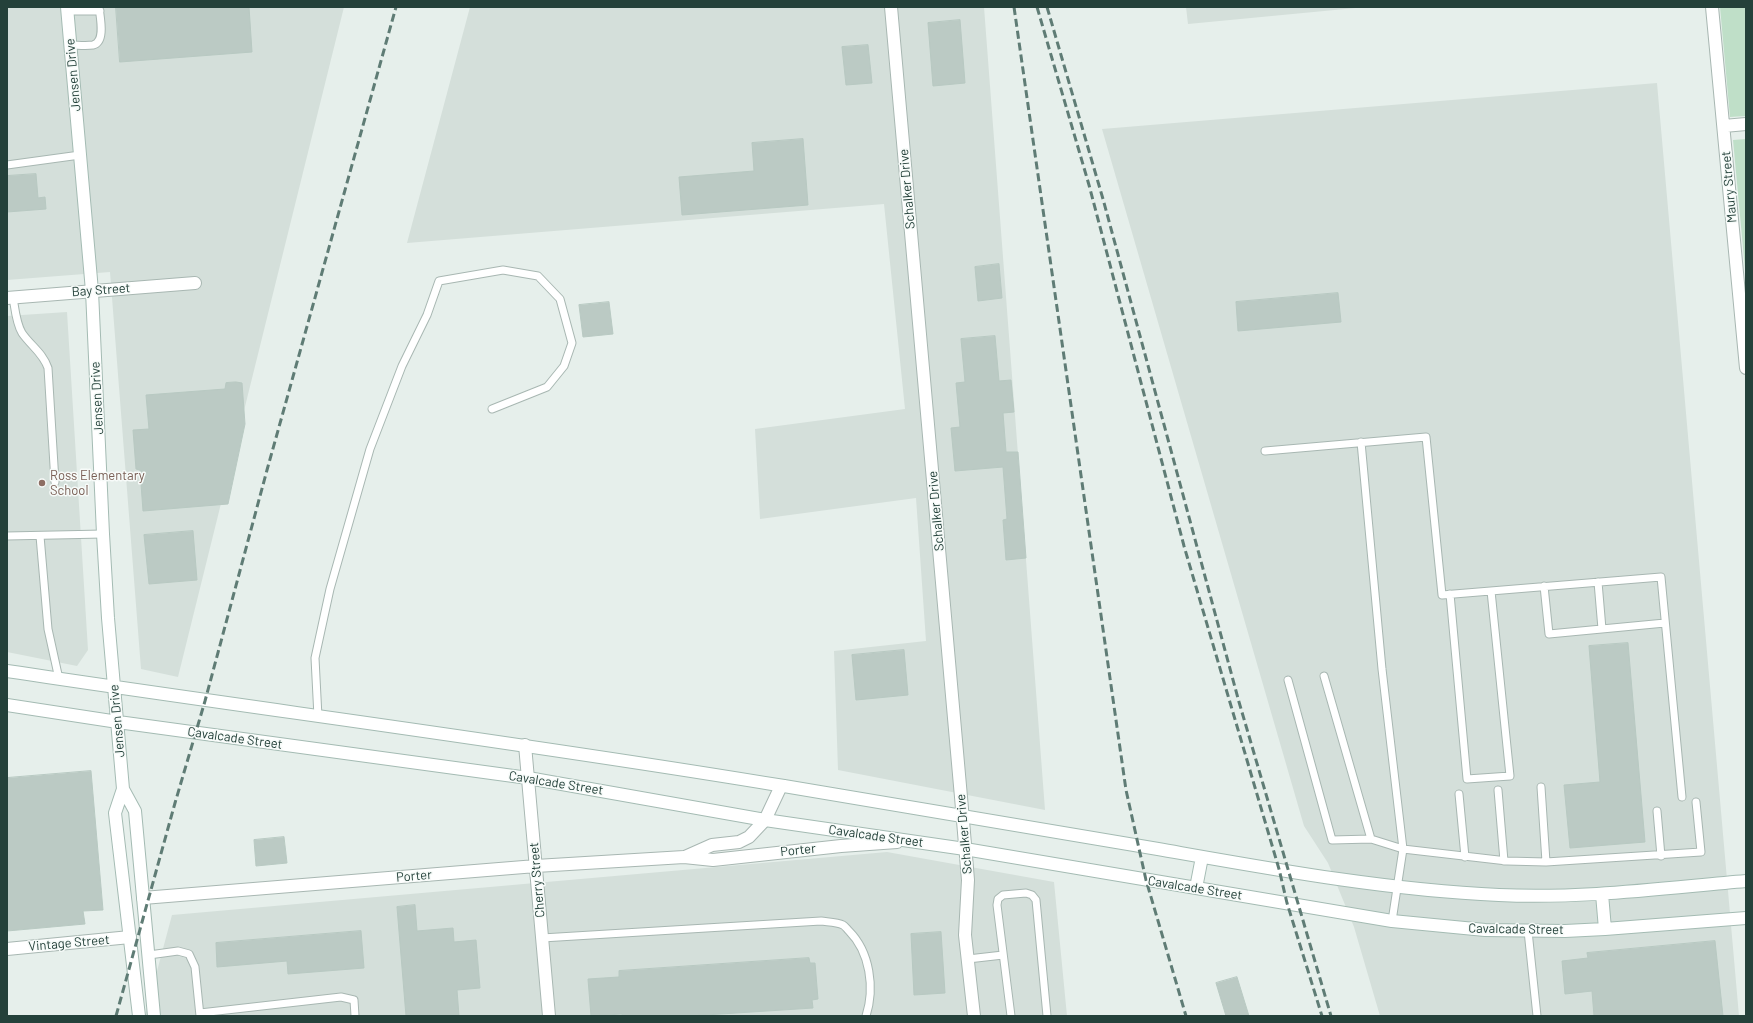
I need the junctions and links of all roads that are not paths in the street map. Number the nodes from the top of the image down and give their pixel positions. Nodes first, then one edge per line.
1 (891, 7) edge
2 (1712, 7) edge
3 (67, 9) edge
4 (99, 9) edge
5 (70, 45) junction
6 (1746, 124) edge
7 (1724, 126) junction
8 (80, 155) junction
9 (7, 165) edge
10 (195, 283) dead end
11 (92, 291) junction
12 (10, 298) edge
13 (1744, 323) edge
14 (1746, 368) edge
15 (492, 409) dead end
16 (1361, 442) junction
17 (1265, 451) dead end
18 (55, 482) dead end
19 (103, 534) junction
20 (7, 536) edge
21 (40, 536) junction
22 (1598, 582) junction
23 (1544, 586) junction
24 (1491, 591) junction
25 (1450, 594) junction
26 (1665, 623) junction
27 (1602, 629) junction
28 (7, 671) edge
29 (1324, 676) dead end
30 (59, 679) junction
31 (1288, 680) dead end
32 (114, 687) junction
33 (7, 704) edge
34 (318, 717) junction
35 (118, 722) junction
36 (525, 744) junction
37 (528, 778) junction
38 (781, 786) junction
39 (1541, 787) dead end
40 (123, 789) junction
41 (1498, 790) dead end
42 (1459, 794) dead end
43 (1682, 797) dead end
44 (1696, 802) dead end
45 (1657, 811) dead end
46 (963, 816) junction
47 (765, 820) junction
48 (1371, 839) junction
49 (912, 841) junction
50 (965, 849) junction
51 (1403, 849) junction
52 (1661, 856) junction
53 (684, 857) junction
54 (1202, 857) junction
55 (1465, 857) junction
56 (1504, 861) junction
57 (1546, 862) junction
58 (536, 866) junction
59 (1746, 880) edge
60 (1196, 888) junction
61 (1397, 888) junction
62 (1602, 894) junction
63 (143, 898) junction
64 (1746, 918) edge
65 (1392, 921) junction
66 (1605, 929) junction
67 (1528, 931) junction
68 (130, 937) junction
69 (542, 938) junction
70 (7, 949) edge
71 (149, 955) junction
72 (1003, 955) junction
73 (968, 959) junction
74 (200, 1014) edge
75 (139, 1016) edge
76 (154, 1016) edge
77 (355, 1016) edge
78 (549, 1016) edge
79 (866, 1016) edge
80 (974, 1016) edge
81 (1011, 1016) edge
82 (1047, 1016) edge
83 (1537, 1016) edge

1 - 46 main road, Schalker Drive
2 - 7 main road, Maury Street
3 - 4 lane
3 - 5 main road, Jensen Drive
4 - 5 lane
5 - 8 main road, Jensen Drive
6 - 7 main road
7 - 13 main road, Maury Street
8 - 9 lane
8 - 11 main road, Jensen Drive
10 - 11 main road, Bay Street
11 - 12 main road, Bay Street
11 - 19 main road, Jensen Drive
12 - 18 lane
13 - 14 main road, Maury Street
15 - 34 lane
16 - 17 lane
16 - 25 lane
16 - 51 lane
19 - 21 lane
19 - 32 main road, Jensen Drive
20 - 21 lane
21 - 30 lane
22 - 23 lane
22 - 26 lane
22 - 27 lane
23 - 24 lane
23 - 27 lane
24 - 25 lane
24 - 25 lane
26 - 27 lane
26 - 43 lane
28 - 30 main road
29 - 48 lane
30 - 32 main road
31 - 48 lane
32 - 34 main road
32 - 35 main road, Jensen Drive
33 - 35 main road, Cavalcade Street
34 - 36 main road
35 - 37 main road, Cavalcade Street
35 - 40 main road, Jensen Drive
36 - 37 main road, Cherry Street
36 - 38 main road
37 - 47 main road, Cavalcade Street
37 - 58 main road, Cherry Street
38 - 46 main road
38 - 47 main road, Porter
39 - 57 lane
40 - 63 main road, Jensen Drive
40 - 68 main road, Jensen Drive
41 - 56 lane
42 - 55 lane
44 - 52 lane
45 - 52 lane
46 - 50 main road, Schalker Drive
46 - 54 main road
47 - 49 main road, Cavalcade Street
47 - 53 main road, Porter
48 - 51 lane
49 - 50 main road, Cavalcade Street
49 - 53 main road, Porter
50 - 60 main road, Cavalcade Street
50 - 73 main road, Schalker Drive
51 - 55 lane
51 - 61 lane
52 - 57 lane
53 - 58 main road, Porter
54 - 60 main road
54 - 61 main road
55 - 56 lane
56 - 57 lane
58 - 63 main road, Porter
58 - 69 main road, Cherry Street
59 - 62 main road
60 - 65 main road, Cavalcade Street
61 - 62 main road
61 - 65 lane
62 - 66 main road
63 - 71 main road, Jensen Drive
64 - 66 main road, Cavalcade Street
65 - 67 main road, Cavalcade Street
66 - 67 main road, Cavalcade Street
67 - 83 lane
68 - 70 main road, Vintage Street
68 - 75 main road, Jensen Drive
69 - 78 main road, Cherry Street
69 - 79 lane
71 - 74 lane
71 - 76 main road, Jensen Drive
72 - 73 lane
72 - 81 lane
72 - 82 lane
73 - 80 main road, Schalker Drive
74 - 77 lane

